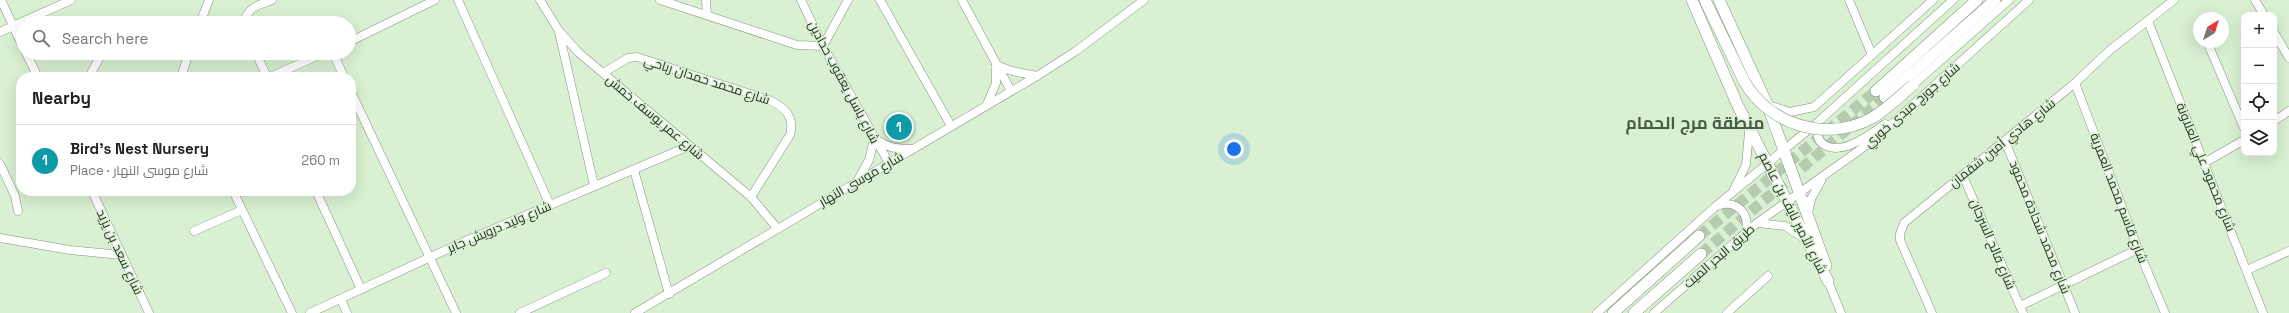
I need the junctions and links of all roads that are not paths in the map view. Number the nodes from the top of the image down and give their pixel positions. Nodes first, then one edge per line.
1 (1, 0) edge
2 (71, 0) edge
3 (209, 0) edge
4 (272, 0) edge
5 (436, 0) edge
6 (458, 0) edge
7 (540, 0) edge
8 (660, 0) edge
9 (706, 0) edge
10 (802, 0) edge
11 (848, 0) edge
12 (880, 0) edge
13 (962, 0) edge
14 (1144, 0) edge
15 (1692, 0) edge
16 (1705, 0) edge
17 (1719, 0) edge
18 (1849, 0) edge
19 (1933, 0) edge
20 (1953, 0) edge
21 (1977, 0) edge
22 (1995, 0) edge
23 (2009, 0) edge
24 (2029, 0) edge
25 (2174, 0) edge
26 (2255, 0) edge
27 (2262, 12) edge
28 (707, 15) junction
29 (35, 16) edge
30 (203, 16) edge
31 (245, 16) edge
32 (2148, 21) junction
33 (16, 25) edge
34 (13, 26) junction
35 (559, 31) junction
36 (0, 32) edge
37 (16, 32) edge
38 (2277, 37) edge
39 (356, 39) edge
40 (823, 46) junction
41 (2210, 48) edge
42 (1872, 55) junction
43 (2289, 58) edge
44 (30, 60) edge
45 (98, 60) edge
46 (187, 60) edge
47 (259, 60) edge
48 (308, 60) edge
49 (336, 60) edge
50 (996, 64) junction
51 (36, 72) edge
52 (92, 72) edge
53 (183, 72) edge
54 (265, 72) edge
55 (281, 72) edge
56 (342, 72) edge
57 (603, 73) junction
58 (1036, 76) junction
59 (2075, 83) junction
60 (1937, 84) junction
61 (1913, 85) joint
62 (1011, 91) junction
63 (356, 103) edge
64 (988, 104) junction
65 (1767, 104) junction
66 (2289, 111) edge
67 (2276, 120) edge
68 (2241, 121) edge
69 (1818, 122) junction
70 (951, 126) junction
71 (1749, 129) junction
72 (873, 138) junction
73 (2005, 141) junction
74 (2241, 142) edge
75 (689, 146) junction
76 (911, 149) junction
77 (1784, 150) junction
78 (889, 163) junction
79 (0, 164) edge
80 (1768, 164) junction
81 (2204, 164) junction
82 (634, 170) junction
83 (1826, 175) junction
84 (1963, 176) junction
85 (858, 181) junction
86 (594, 185) junction
87 (1801, 193) junction
88 (94, 196) edge
89 (235, 196) edge
90 (318, 196) edge
91 (1728, 196) junction
92 (751, 197) junction
93 (1788, 202) junction
94 (550, 205) junction
95 (1716, 206) junction
96 (242, 210) junction
97 (18, 211) dead end
98 (1808, 215) junction
99 (1757, 223) junction
100 (777, 228) junction
101 (194, 231) dead end
102 (1745, 233) junction
103 (1699, 236) tunnel mouth
104 (0, 238) edge
105 (1807, 241) junction
106 (2138, 249) junction
107 (2289, 251) edge
108 (1701, 254) tunnel mouth
109 (121, 255) junction
110 (429, 258) junction
111 (2247, 270) junction
112 (606, 273) dead end
113 (1768, 276) dead end
114 (1828, 281) junction
115 (2065, 285) junction
116 (361, 289) junction
117 (668, 294) junction
118 (341, 299) junction
119 (2021, 310) edge
120 (149, 313) edge
121 (292, 313) edge
122 (310, 313) edge
123 (347, 313) edge
124 (456, 313) edge
125 (520, 313) edge
126 (635, 313) edge
127 (1597, 313) edge
128 (1613, 313) edge
129 (1634, 313) edge
130 (1654, 313) edge
131 (1727, 313) edge
132 (1841, 313) edge
133 (1932, 313) edge
134 (2075, 313) edge
135 (2165, 313) edge
136 (2263, 313) edge

1 - 34 street
2 - 29 street
3 - 30 street
4 - 31 street
5 - 39 street
6 - 94 street
7 - 35 street, شارع عمر يوسف خمش
8 - 28 street
9 - 28 street
10 - 40 street, شارع باسل يعقوب حدادين
11 - 40 street
12 - 70 street
13 - 50 street
14 - 58 street, شارع موسى النهار
15 - 71 main road, شارع الأمير نايف بن عاصم
16 - 61 main road, bridge
17 - 65 main road, شارع الأمير نايف بن عاصم
18 - 42 street
19 - 42 street
20 - 69 street
21 - 22 main road
23 - 61 street
24 - 60 street, شارع جورج مبدى خوري
25 - 32 street, شارع هادي أمين شقمان
26 - 27 street
28 - 40 street
32 - 59 street, شارع هادي أمين شقمان
32 - 81 street, شارع محمود علي العلاونة
33 - 34 street
34 - 36 street
34 - 37 street
35 - 57 street, شارع عمر يوسف خمش
35 - 86 street
38 - 43 street
40 - 72 street, شارع باسل يعقوب حدادين
41 - 68 street
42 - 65 street
44 - 51 street
45 - 52 street
46 - 53 street
47 - 54 street
48 - 55 street
49 - 56 street
50 - 58 street
50 - 62 street
50 - 64 street
57 - 75 street, شارع عمر يوسف خمش
57 - 92 street, شارع محمد حمدان رباحي
58 - 62 street, شارع موسى النهار
59 - 73 street, شارع هادي أمين شقمان
59 - 106 street, شارع قاسم محمد العمرية
60 - 69 street
60 - 83 street, شارع جورج مبدى خوري
62 - 64 street, شارع موسى النهار
63 - 110 street
64 - 70 street, شارع موسى النهار
65 - 77 main road, شارع الأمير نايف بن عاصم
66 - 67 street
69 - 77 street
70 - 76 street, شارع موسى النهار
71 - 80 main road, شارع الأمير نايف بن عاصم
71 - 91 street
72 - 76 street
72 - 78 street, شارع باسل يعقوب حدادين
72 - 85 street
73 - 84 street, شارع هادي أمين شقمان
73 - 115 street, شارع محمد شحادة محمود
74 - 81 street
75 - 82 street, شارع وليد درويش جابر
75 - 92 street, شارع عمر يوسف خمش
76 - 78 street, شارع موسى النهار
77 - 80 street
77 - 87 main road, شارع الأمير نايف بن عاصم
78 - 85 street, شارع موسى النهار
79 - 97 street
80 - 91 street
80 - 93 main road, شارع الأمير نايف بن عاصم
81 - 111 street, شارع محمود علي العلاونة
82 - 86 street, شارع وليد درويش جابر
82 - 117 street
83 - 87 street, شارع جورج مبدى خوري
83 - 98 street
84 - 119 street, شارع فالح السرحان
84 - 133 street, شارع هادي أمين شقمان
85 - 100 street, شارع موسى النهار
86 - 94 street, شارع وليد درويش جابر
87 - 93 street, شارع جورج مبدى خوري
87 - 98 main road, شارع الأمير نايف بن عاصم
88 - 109 street, شارع سعد بن يزيد
89 - 96 street
90 - 116 street
91 - 95 street
92 - 100 street, شارع عمر يوسف خمش
93 - 99 street, طريق البحر الميت
93 - 105 main road, شارع الأمير نايف بن عاصم
94 - 110 street, شارع وليد درويش جابر
95 - 102 street
95 - 127 street
96 - 101 street
96 - 121 street
98 - 114 main road, شارع الأمير نايف بن عاصم
99 - 102 street, طريق البحر الميت
99 - 105 street
100 - 117 street, شارع موسى النهار
102 - 130 street, طريق البحر الميت
103 - 128 main road
104 - 109 street
105 - 114 main road, شارع الأمير نايف بن عاصم
106 - 115 street
106 - 135 street, شارع قاسم محمد العمرية
107 - 111 street
108 - 129 main road, طريق البحر الميت
109 - 120 street, شارع سعد بن يزيد
110 - 116 street, شارع وليد درويش جابر
110 - 124 street
111 - 136 street, شارع محمود علي العلاونة
112 - 125 street
113 - 131 street
114 - 132 street
115 - 119 street
115 - 134 street, شارع محمد شحادة محمود
116 - 118 street, شارع وليد درويش جابر
117 - 126 street, شارع موسى النهار
118 - 122 street, شارع وليد درويش جابر
118 - 123 street

